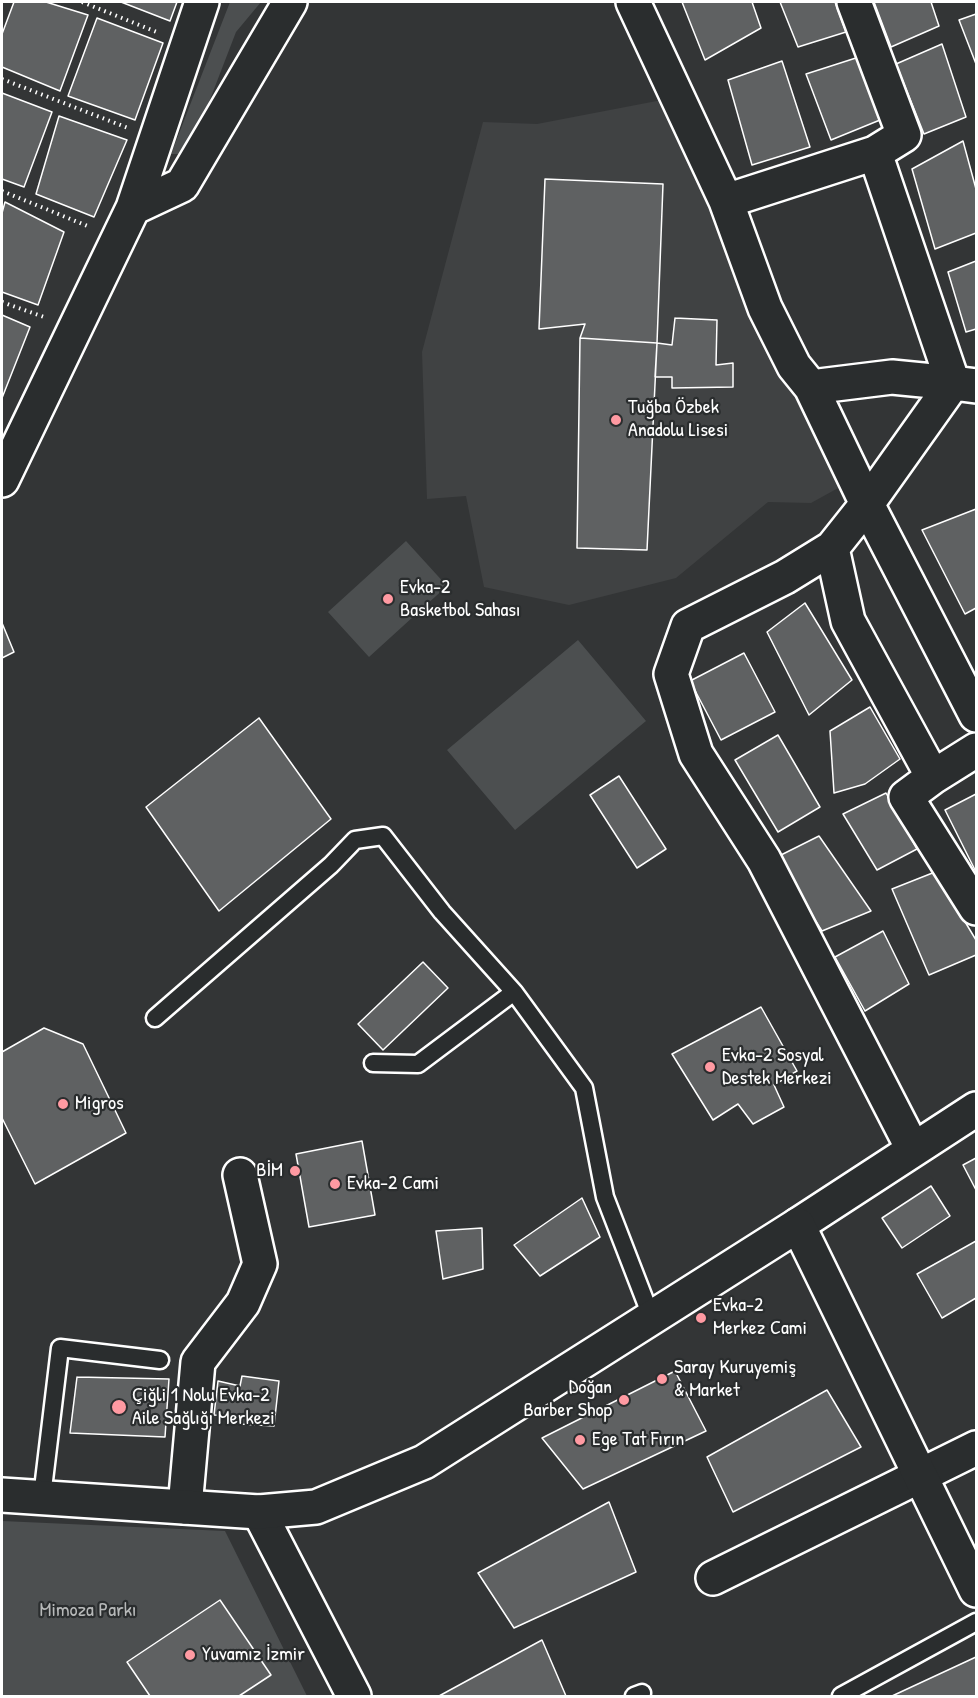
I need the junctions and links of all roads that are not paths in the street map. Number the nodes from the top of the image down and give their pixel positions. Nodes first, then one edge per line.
1 (202, 2) edge
2 (290, 2) edge
3 (633, 2) edge
4 (854, 2) edge
5 (874, 153) junction
6 (726, 201) junction
7 (133, 208) junction
8 (965, 384) edge
9 (811, 387) junction
10 (2, 480) edge
11 (867, 504) junction
12 (832, 548) junction
13 (976, 715) edge
14 (976, 750) edge
15 (933, 777) junction
16 (976, 908) edge
17 (514, 992) junction
18 (154, 1018) dead end
19 (373, 1063) dead end
20 (976, 1109) edge
21 (913, 1149) junction
22 (240, 1175) dead end
23 (798, 1225) junction
24 (651, 1316) junction
25 (160, 1360) dead end
26 (976, 1448) edge
27 (921, 1476) junction
28 (2, 1495) edge
29 (42, 1497) junction
30 (186, 1507) junction
31 (259, 1512) junction
32 (713, 1578) dead end
33 (976, 1590) edge
34 (976, 1622) edge
35 (354, 1696) edge
36 (842, 1696) edge

1 - 7 street
2 - 7 street
3 - 6 street
4 - 5 street
5 - 6 street
5 - 8 street
6 - 9 street
7 - 10 street
8 - 9 street
8 - 11 street
9 - 11 street
11 - 12 street
11 - 13 street
12 - 15 street
12 - 21 street
14 - 15 street
15 - 16 street
17 - 18 lane
17 - 19 lane
17 - 24 lane
20 - 21 street
21 - 23 street
22 - 30 street
23 - 24 street
23 - 27 street
24 - 31 street
25 - 29 lane
26 - 27 street
27 - 32 street
27 - 33 street
28 - 29 street
29 - 30 street
30 - 31 street
31 - 35 street
34 - 36 lane

